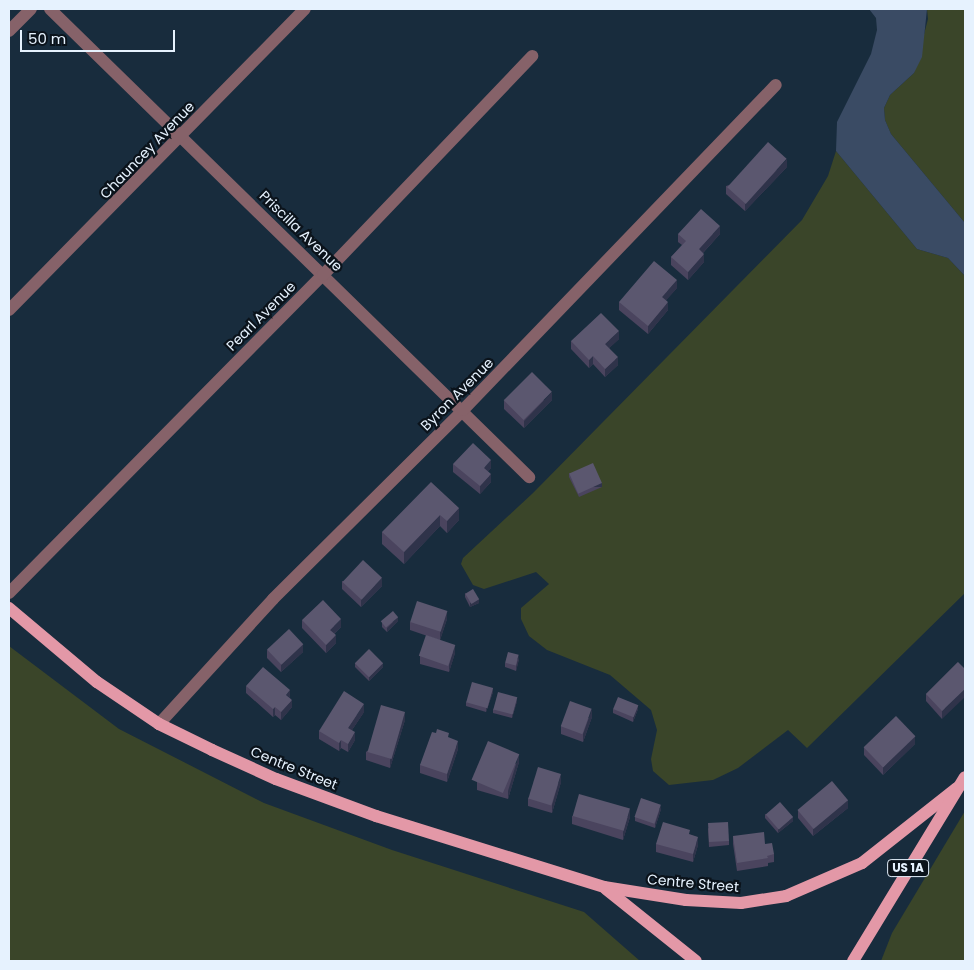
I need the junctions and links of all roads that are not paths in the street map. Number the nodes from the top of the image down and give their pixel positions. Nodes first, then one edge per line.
1 (31, 9) edge
2 (50, 9) edge
3 (305, 9) edge
4 (9, 31) edge
5 (532, 56) dead end
6 (776, 86) dead end
7 (181, 136) junction
8 (324, 274) junction
9 (9, 310) edge
10 (463, 410) junction
11 (529, 477) dead end
12 (9, 593) edge
13 (9, 608) edge
14 (159, 724) junction
15 (965, 777) edge
16 (957, 788) junction
17 (604, 887) junction
18 (696, 961) edge
19 (854, 961) edge

1 - 4 street
2 - 7 street, Priscilla Avenue
3 - 7 street, Chauncey Avenue
5 - 8 street, Pearl Avenue
6 - 10 street, Byron Avenue
7 - 8 street, Priscilla Avenue
7 - 9 street, Chauncey Avenue
8 - 10 street, Priscilla Avenue
8 - 12 street, Pearl Avenue
10 - 11 street, Priscilla Avenue
10 - 14 street, Byron Avenue
13 - 14 main road, Centre Street
14 - 17 main road, Centre Street
15 - 16 main road, US 1A
16 - 17 main road, Centre Street
16 - 19 main road, US 1A
17 - 18 main road, Centre Street

